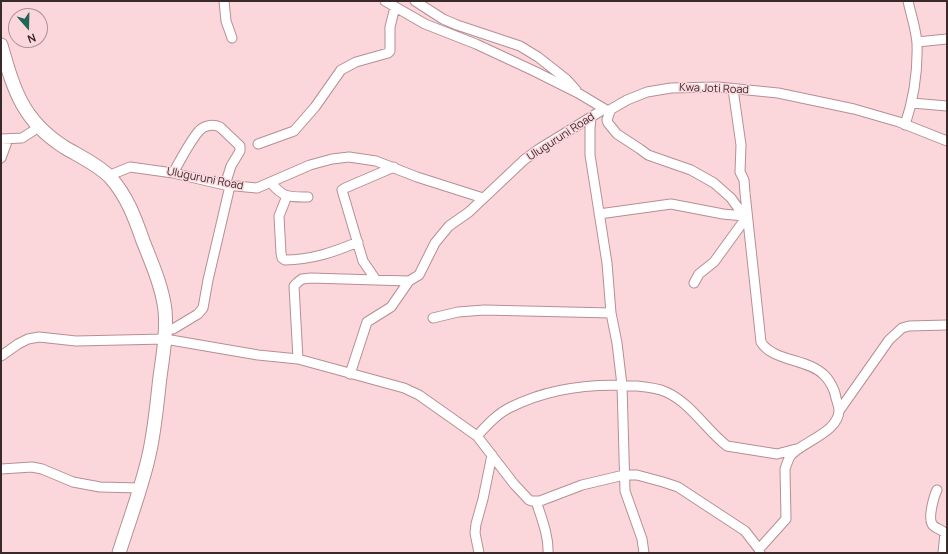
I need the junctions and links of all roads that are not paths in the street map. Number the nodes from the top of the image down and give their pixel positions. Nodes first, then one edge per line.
1 (224, 1) edge
2 (385, 1) edge
3 (415, 1) edge
4 (908, 1) edge
5 (395, 7) junction
6 (232, 38) dead end
7 (947, 39) edge
8 (917, 42) junction
9 (1, 45) edge
10 (733, 89) junction
11 (578, 93) junction
12 (912, 103) junction
13 (947, 106) edge
14 (607, 110) junction
15 (592, 118) junction
16 (905, 125) junction
17 (38, 127) junction
18 (4, 139) edge
19 (947, 141) edge
20 (258, 144) dead end
21 (1, 158) edge
22 (394, 167) junction
23 (173, 173) junction
24 (108, 176) junction
25 (271, 183) junction
26 (228, 185) junction
27 (287, 196) junction
28 (308, 197) dead end
29 (483, 198) junction
30 (599, 214) junction
31 (746, 218) junction
32 (358, 242) junction
33 (376, 280) junction
34 (409, 281) junction
35 (694, 283) dead end
36 (611, 313) junction
37 (433, 318) dead end
38 (947, 326) edge
39 (165, 334) junction
40 (2, 353) edge
41 (298, 360) junction
42 (350, 374) junction
43 (622, 385) junction
44 (839, 411) junction
45 (477, 436) junction
46 (803, 447) junction
47 (492, 455) junction
48 (1, 468) edge
49 (624, 474) junction
50 (139, 488) junction
51 (937, 490) dead end
52 (536, 501) junction
53 (760, 551) edge
54 (119, 553) edge
55 (479, 553) edge
56 (548, 553) edge
57 (644, 553) edge
58 (944, 553) edge

1 - 6 street
2 - 5 street
3 - 11 street
4 - 8 street
5 - 11 street
5 - 20 street
7 - 8 street
8 - 12 street
9 - 17 street
10 - 14 street, Kwa Joti Road
10 - 16 street, Kwa Joti Road
10 - 31 street
11 - 14 street
12 - 13 street
12 - 16 street
14 - 15 street, Uluguruni Road
14 - 31 street
15 - 29 street, Uluguruni Road
15 - 30 street
16 - 19 street, Kwa Joti Road
17 - 18 street
17 - 24 street
18 - 21 street
22 - 25 street, Uluguruni Road
22 - 29 street, Uluguruni Road
22 - 32 street
23 - 24 street, Uluguruni Road
23 - 26 street, Uluguruni Road
23 - 26 street
24 - 39 street
25 - 26 street, Uluguruni Road
25 - 27 street
26 - 39 street
27 - 28 street
27 - 32 street
29 - 34 street, Uluguruni Road
30 - 31 street
30 - 36 street
31 - 35 street
31 - 44 street
32 - 33 street
33 - 34 street
33 - 41 street
34 - 42 street, Uluguruni Road
36 - 37 street
36 - 43 street
38 - 44 street
39 - 40 street
39 - 41 street
39 - 50 street
41 - 42 street
42 - 45 street
43 - 45 street
43 - 46 street
43 - 49 street
44 - 46 street
45 - 47 street
46 - 53 street
47 - 52 street
47 - 55 street
48 - 50 street
49 - 52 street
49 - 53 street
49 - 57 street
50 - 54 street
51 - 58 street
52 - 56 street

